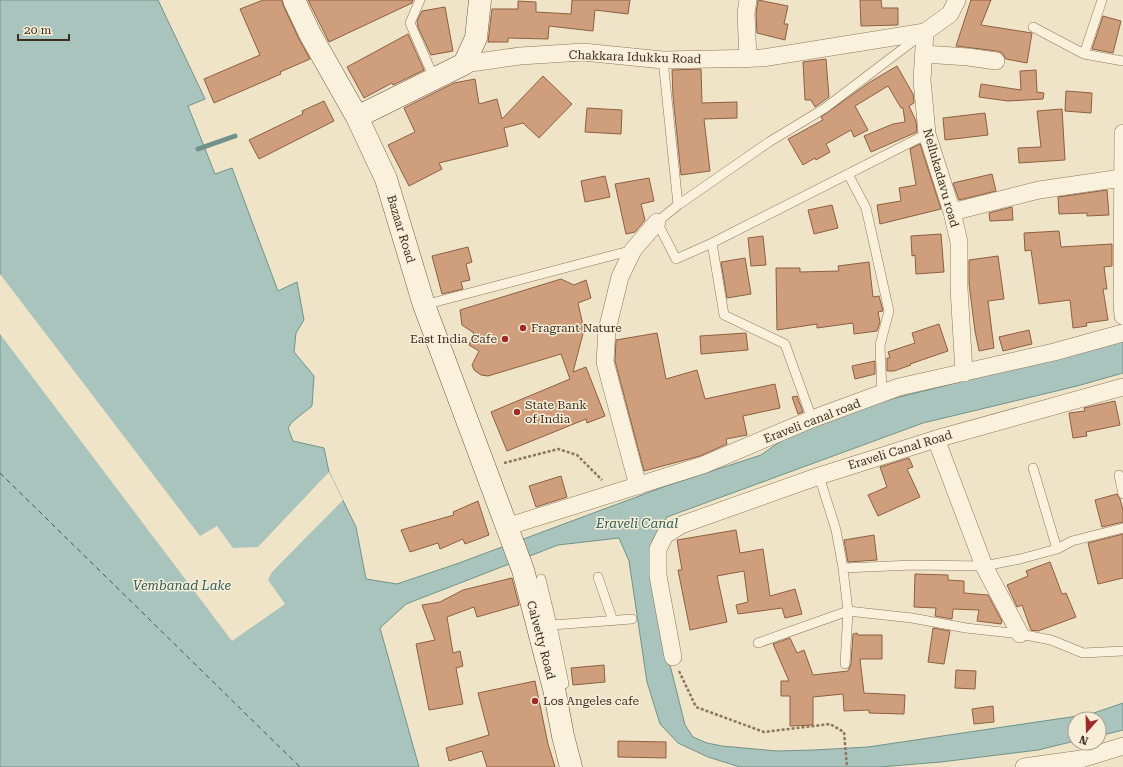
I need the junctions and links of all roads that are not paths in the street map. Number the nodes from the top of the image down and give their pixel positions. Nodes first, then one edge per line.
1 (294, 0) edge
2 (420, 0) edge
3 (480, 0) edge
4 (748, 0) edge
5 (957, 0) edge
6 (1102, 0) edge
7 (1032, 27) dead end
8 (925, 32) junction
9 (924, 54) junction
10 (1084, 54) junction
11 (748, 59) junction
12 (663, 60) junction
13 (996, 61) dead end
14 (1123, 61) edge
15 (464, 64) junction
16 (434, 78) junction
17 (356, 117) junction
18 (1123, 133) edge
19 (927, 134) junction
20 (848, 174) junction
21 (1122, 178) junction
22 (678, 205) junction
23 (952, 212) junction
24 (657, 222) junction
25 (712, 243) junction
26 (634, 250) junction
27 (424, 305) junction
28 (1122, 309) edge
29 (1123, 333) edge
30 (964, 373) junction
31 (1123, 387) edge
32 (882, 393) junction
33 (812, 419) junction
34 (936, 439) junction
35 (1033, 468) dead end
36 (1119, 475) dead end
37 (819, 476) junction
38 (638, 486) junction
39 (1123, 494) edge
40 (1123, 528) edge
41 (508, 533) junction
42 (1057, 549) junction
43 (984, 566) junction
44 (843, 568) junction
45 (532, 574) junction
46 (598, 577) dead end
47 (848, 611) junction
48 (632, 619) dead end
49 (613, 621) junction
50 (552, 625) junction
51 (1020, 634) junction
52 (758, 642) dead end
53 (1123, 651) edge
54 (673, 657) road end
55 (845, 664) dead end
56 (564, 684) dead end
57 (1123, 746) edge
58 (1082, 763) edge
59 (571, 767) edge
60 (1024, 767) edge

1 - 17 street, Bazaar Road
2 - 16 lane
3 - 15 street
4 - 11 street
5 - 8 street, Chakkara Idukku Road
6 - 10 lane
7 - 10 lane
8 - 9 street, Nellukadavu road
8 - 11 street, Chakkara Idukku Road
8 - 22 lane
9 - 13 street
9 - 19 street, Nellukadavu road
10 - 14 lane
11 - 12 street, Chakkara Idukku Road
12 - 15 street, Chakkara Idukku Road
12 - 22 lane
15 - 16 street
16 - 17 street
17 - 27 street, Bazaar Road
18 - 21 street
19 - 20 lane
19 - 23 street, Nellukadavu road
20 - 25 lane
20 - 32 lane
21 - 23 street
21 - 28 street
22 - 24 lane
23 - 30 street, Nellukadavu road
24 - 25 lane
24 - 26 street
25 - 33 lane
26 - 27 lane
26 - 38 street
27 - 41 street, Bazaar Road
29 - 30 street, Eraveli canal road
30 - 32 street, Eraveli canal road
31 - 34 street, Eraveli Canal Road
32 - 33 street, Eraveli canal road
33 - 38 street, Eraveli canal road
34 - 37 street, Eraveli Canal Road
34 - 43 street
35 - 42 lane
36 - 39 lane
37 - 44 lane
37 - 54 street, Eraveli Canal Road
38 - 41 street, Eraveli canal road
40 - 42 lane
41 - 45 street, Calvetty Road
42 - 43 lane
43 - 44 lane
43 - 51 street
44 - 47 lane
45 - 50 lane
45 - 59 street, Calvetty Road
46 - 49 lane
47 - 51 lane
47 - 52 lane
47 - 55 lane
48 - 49 lane
49 - 50 lane
50 - 56 lane
51 - 53 lane
57 - 58 street
58 - 60 street

